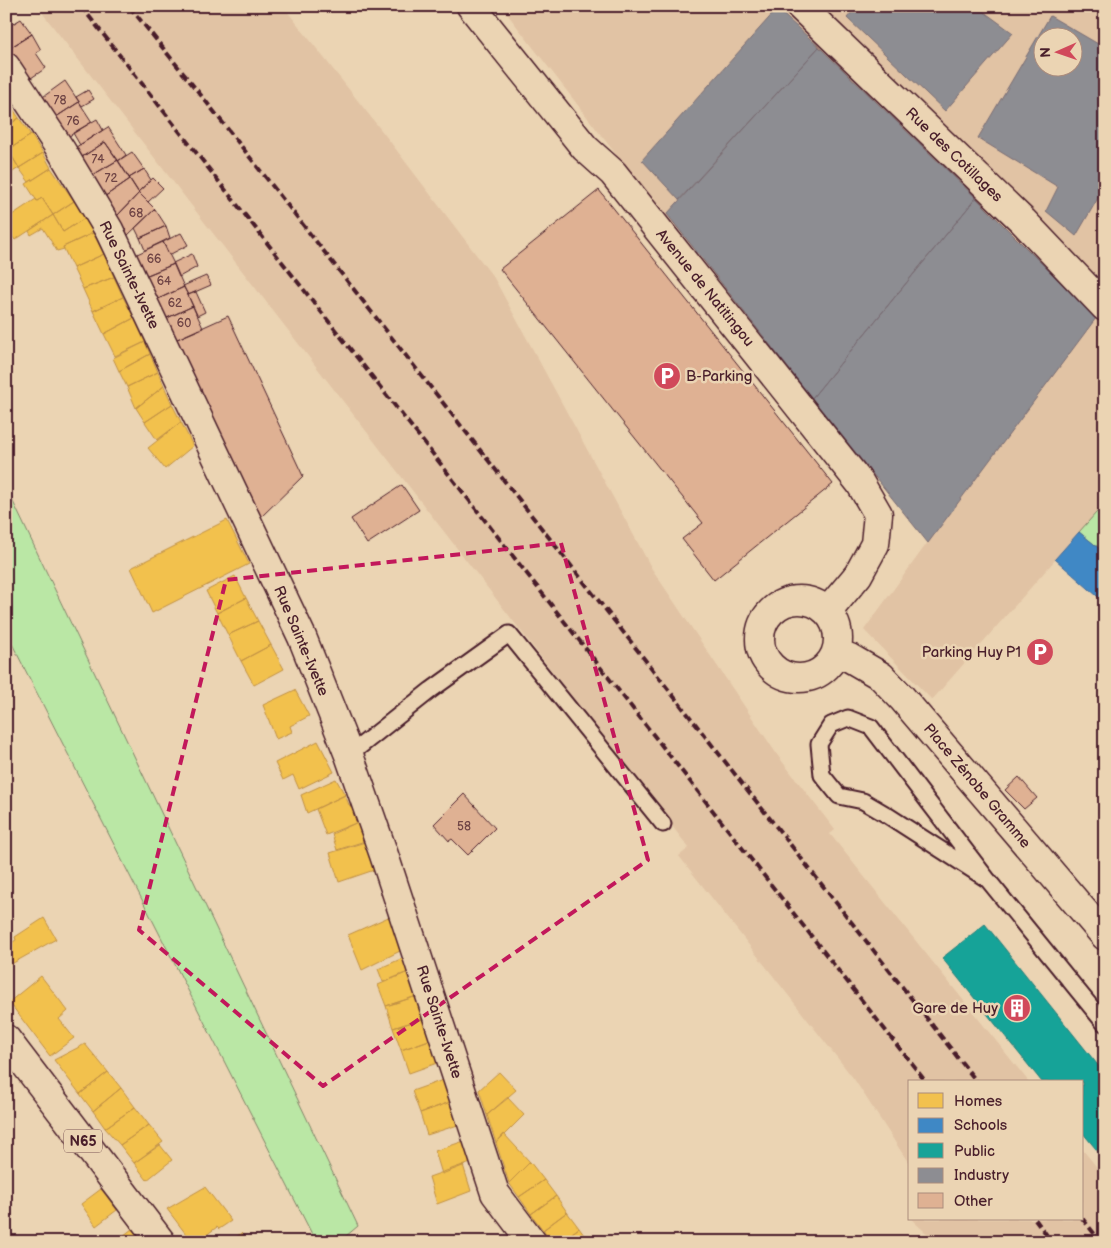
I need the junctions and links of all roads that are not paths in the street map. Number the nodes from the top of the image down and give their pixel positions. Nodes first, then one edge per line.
1 (471, 6) edge
2 (800, 6) edge
3 (6, 67) edge
4 (1105, 307) edge
5 (828, 611) junction
6 (836, 653) junction
7 (348, 756) junction
8 (663, 824) dead end
9 (988, 880) junction
10 (1105, 936) edge
11 (1105, 1024) edge
12 (6, 1040) edge
13 (161, 1242) edge
14 (532, 1242) edge

1 - 5 street, Avenue de Natitingou
2 - 4 street, Rue des Cotillages
3 - 7 street, Rue Sainte-Ivette
5 - 6 street
5 - 6 street
6 - 10 street, Place Zénobe Gramme
7 - 8 lane
7 - 14 street, Rue Sainte-Ivette
9 - 9 lane
9 - 11 lane
12 - 13 street, N65

